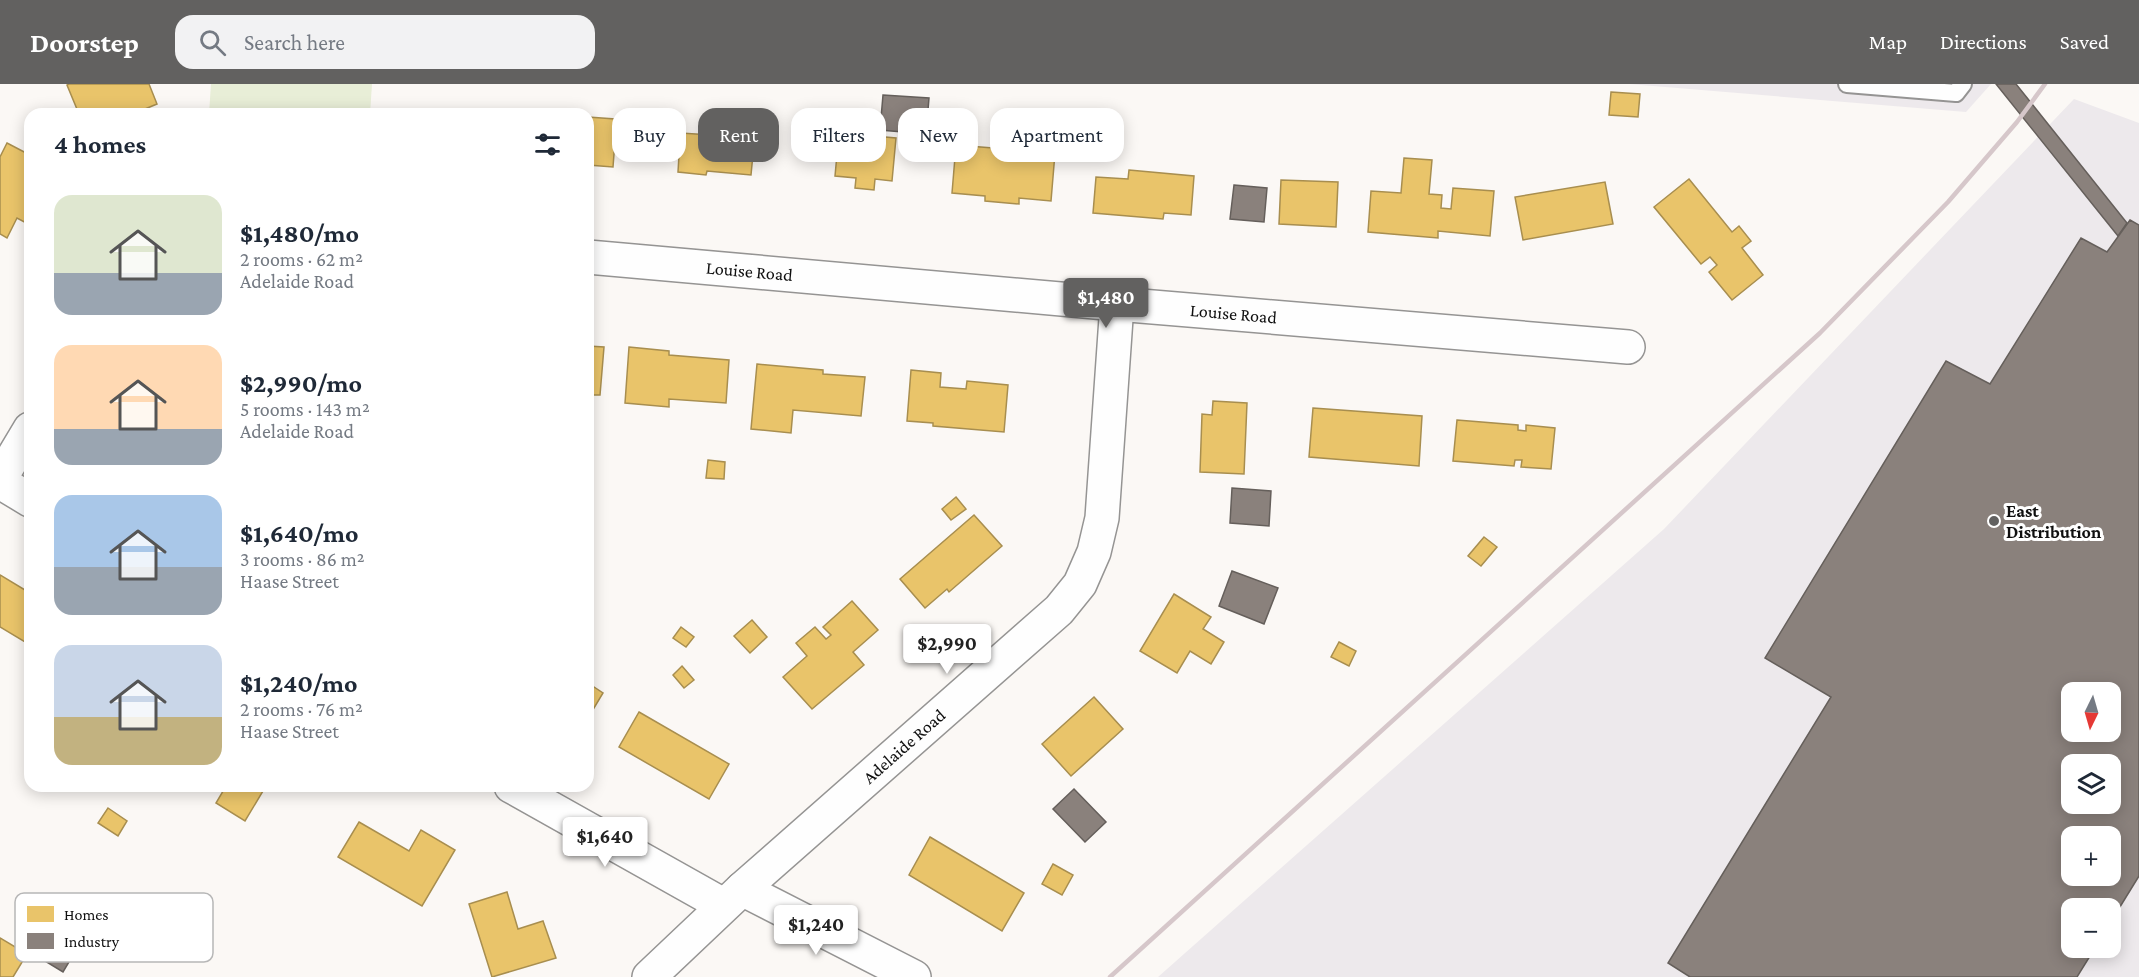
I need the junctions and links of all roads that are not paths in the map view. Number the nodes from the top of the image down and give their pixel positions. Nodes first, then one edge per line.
1 (1847, 84) edge
2 (1963, 84) edge
3 (594, 258) edge
4 (1117, 304) junction
5 (1628, 347) dead end
6 (24, 439) edge
7 (0, 480) edge
8 (24, 496) edge
9 (523, 792) edge
10 (732, 897) junction
11 (649, 977) edge
12 (914, 977) edge

1 - 2 lane
3 - 4 street, Louise Road
4 - 5 street, Louise Road
4 - 10 street, Adelaide Road
6 - 7 street
7 - 8 street
9 - 10 street
10 - 11 street, Adelaide Road
10 - 12 street

